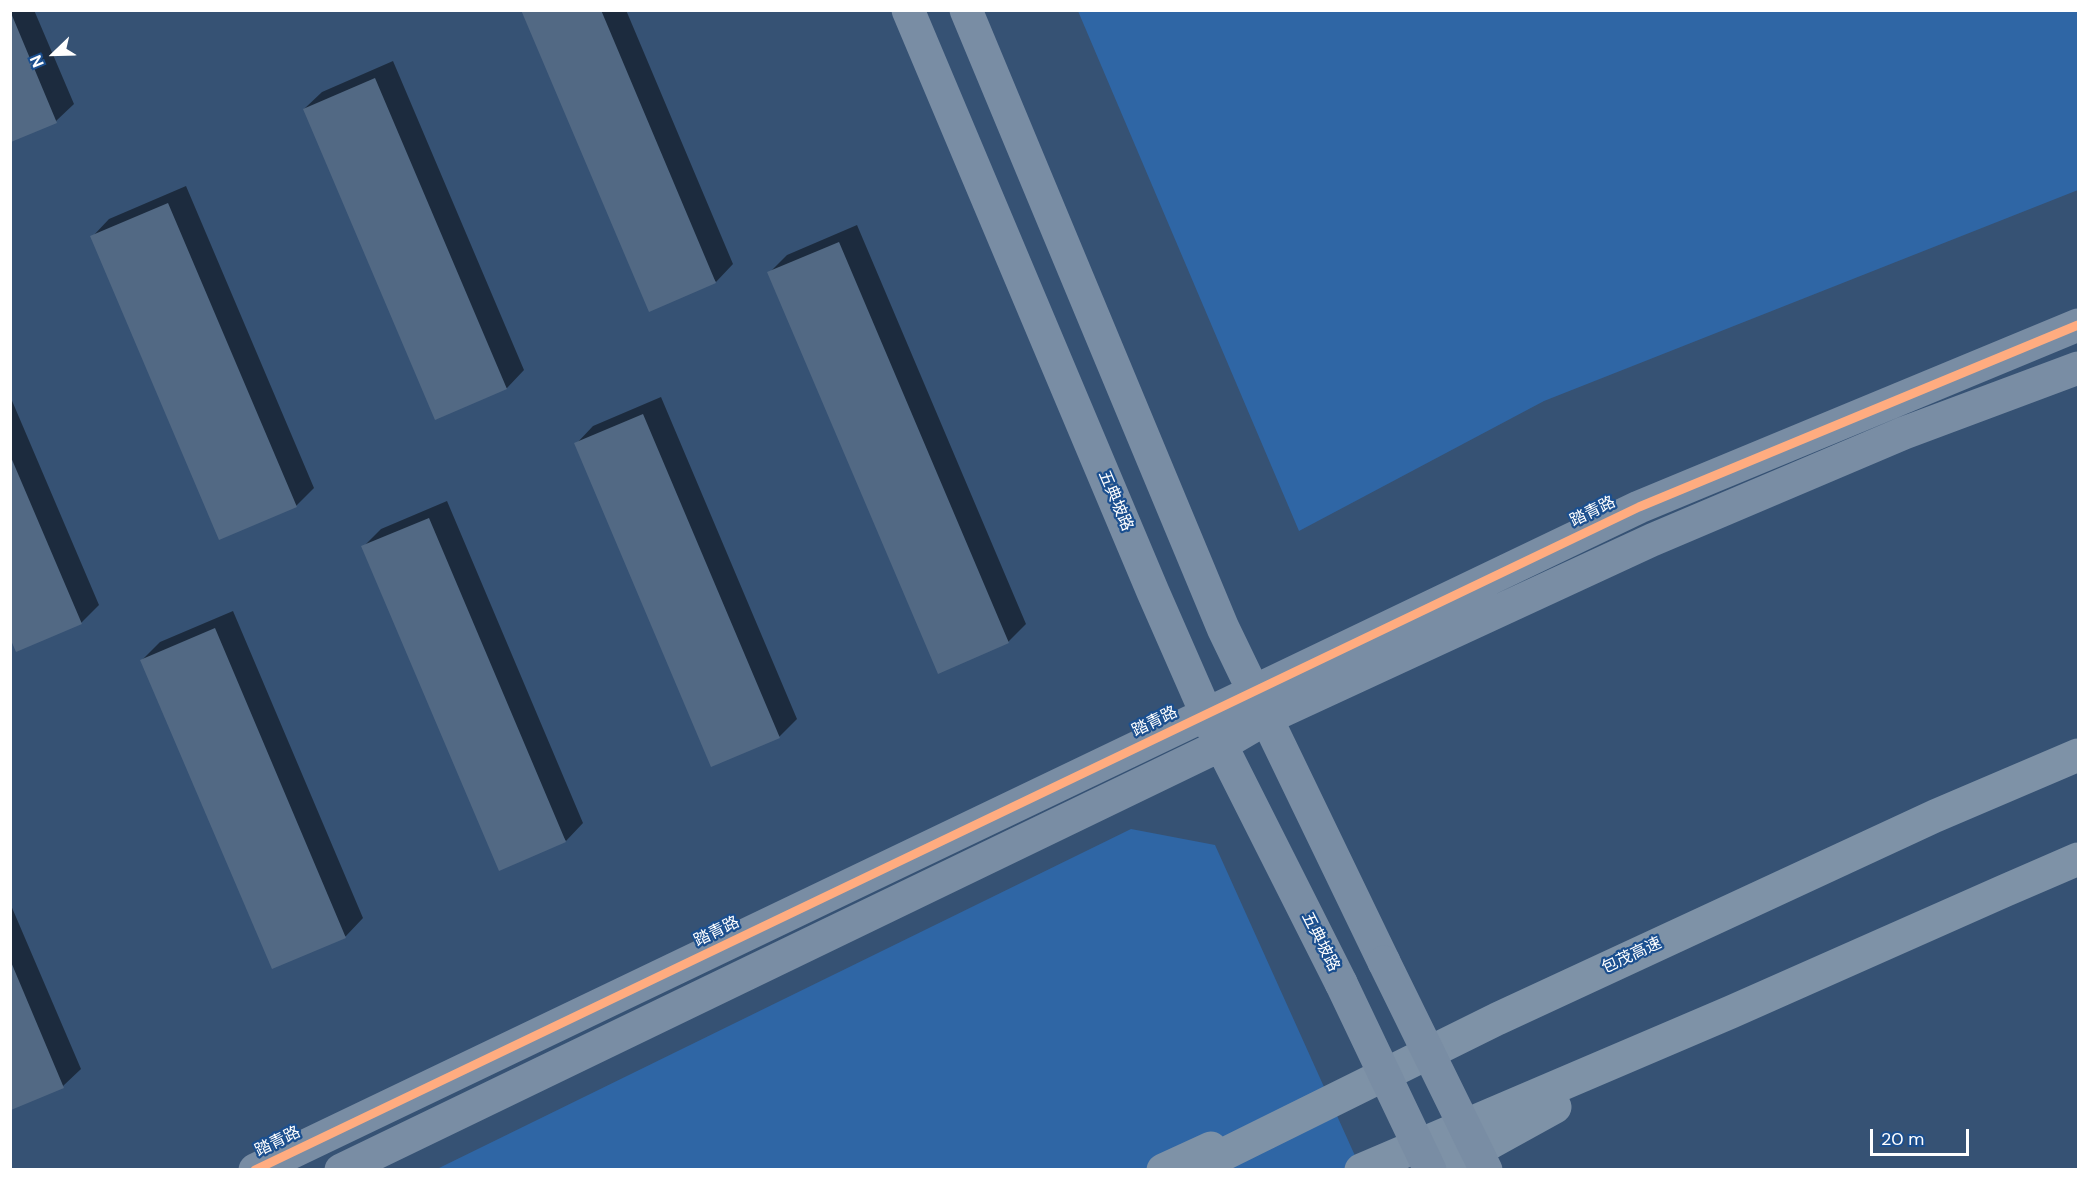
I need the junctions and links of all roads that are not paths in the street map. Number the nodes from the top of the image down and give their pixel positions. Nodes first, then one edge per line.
1 (908, 10) edge
2 (966, 10) edge
3 (2079, 325) edge
4 (2079, 368) edge
5 (1260, 705) junction
6 (1207, 714) junction
7 (1221, 746) junction
8 (2079, 755) edge
9 (2079, 859) edge
10 (1731, 1012) junction
11 (1456, 1039) junction
12 (255, 1170) edge
13 (341, 1170) edge
14 (1163, 1170) edge
15 (1192, 1170) edge
16 (1361, 1170) edge
17 (1430, 1170) edge
18 (1441, 1170) edge
19 (1486, 1170) edge

1 - 6 street, 五典坡路
2 - 5 street
3 - 5 street, 踏青路
4 - 5 street, 踏青路
5 - 6 street, 踏青路
5 - 7 street, 踏青路
5 - 19 street, bridge
6 - 7 street, 五典坡路
6 - 12 street, 踏青路
7 - 13 street, 踏青路
7 - 17 street, 五典坡路, bridge
8 - 11 highway, 包茂高速
9 - 10 highway
10 - 16 highway
10 - 18 highway
11 - 14 highway
11 - 15 highway, 包茂高速

